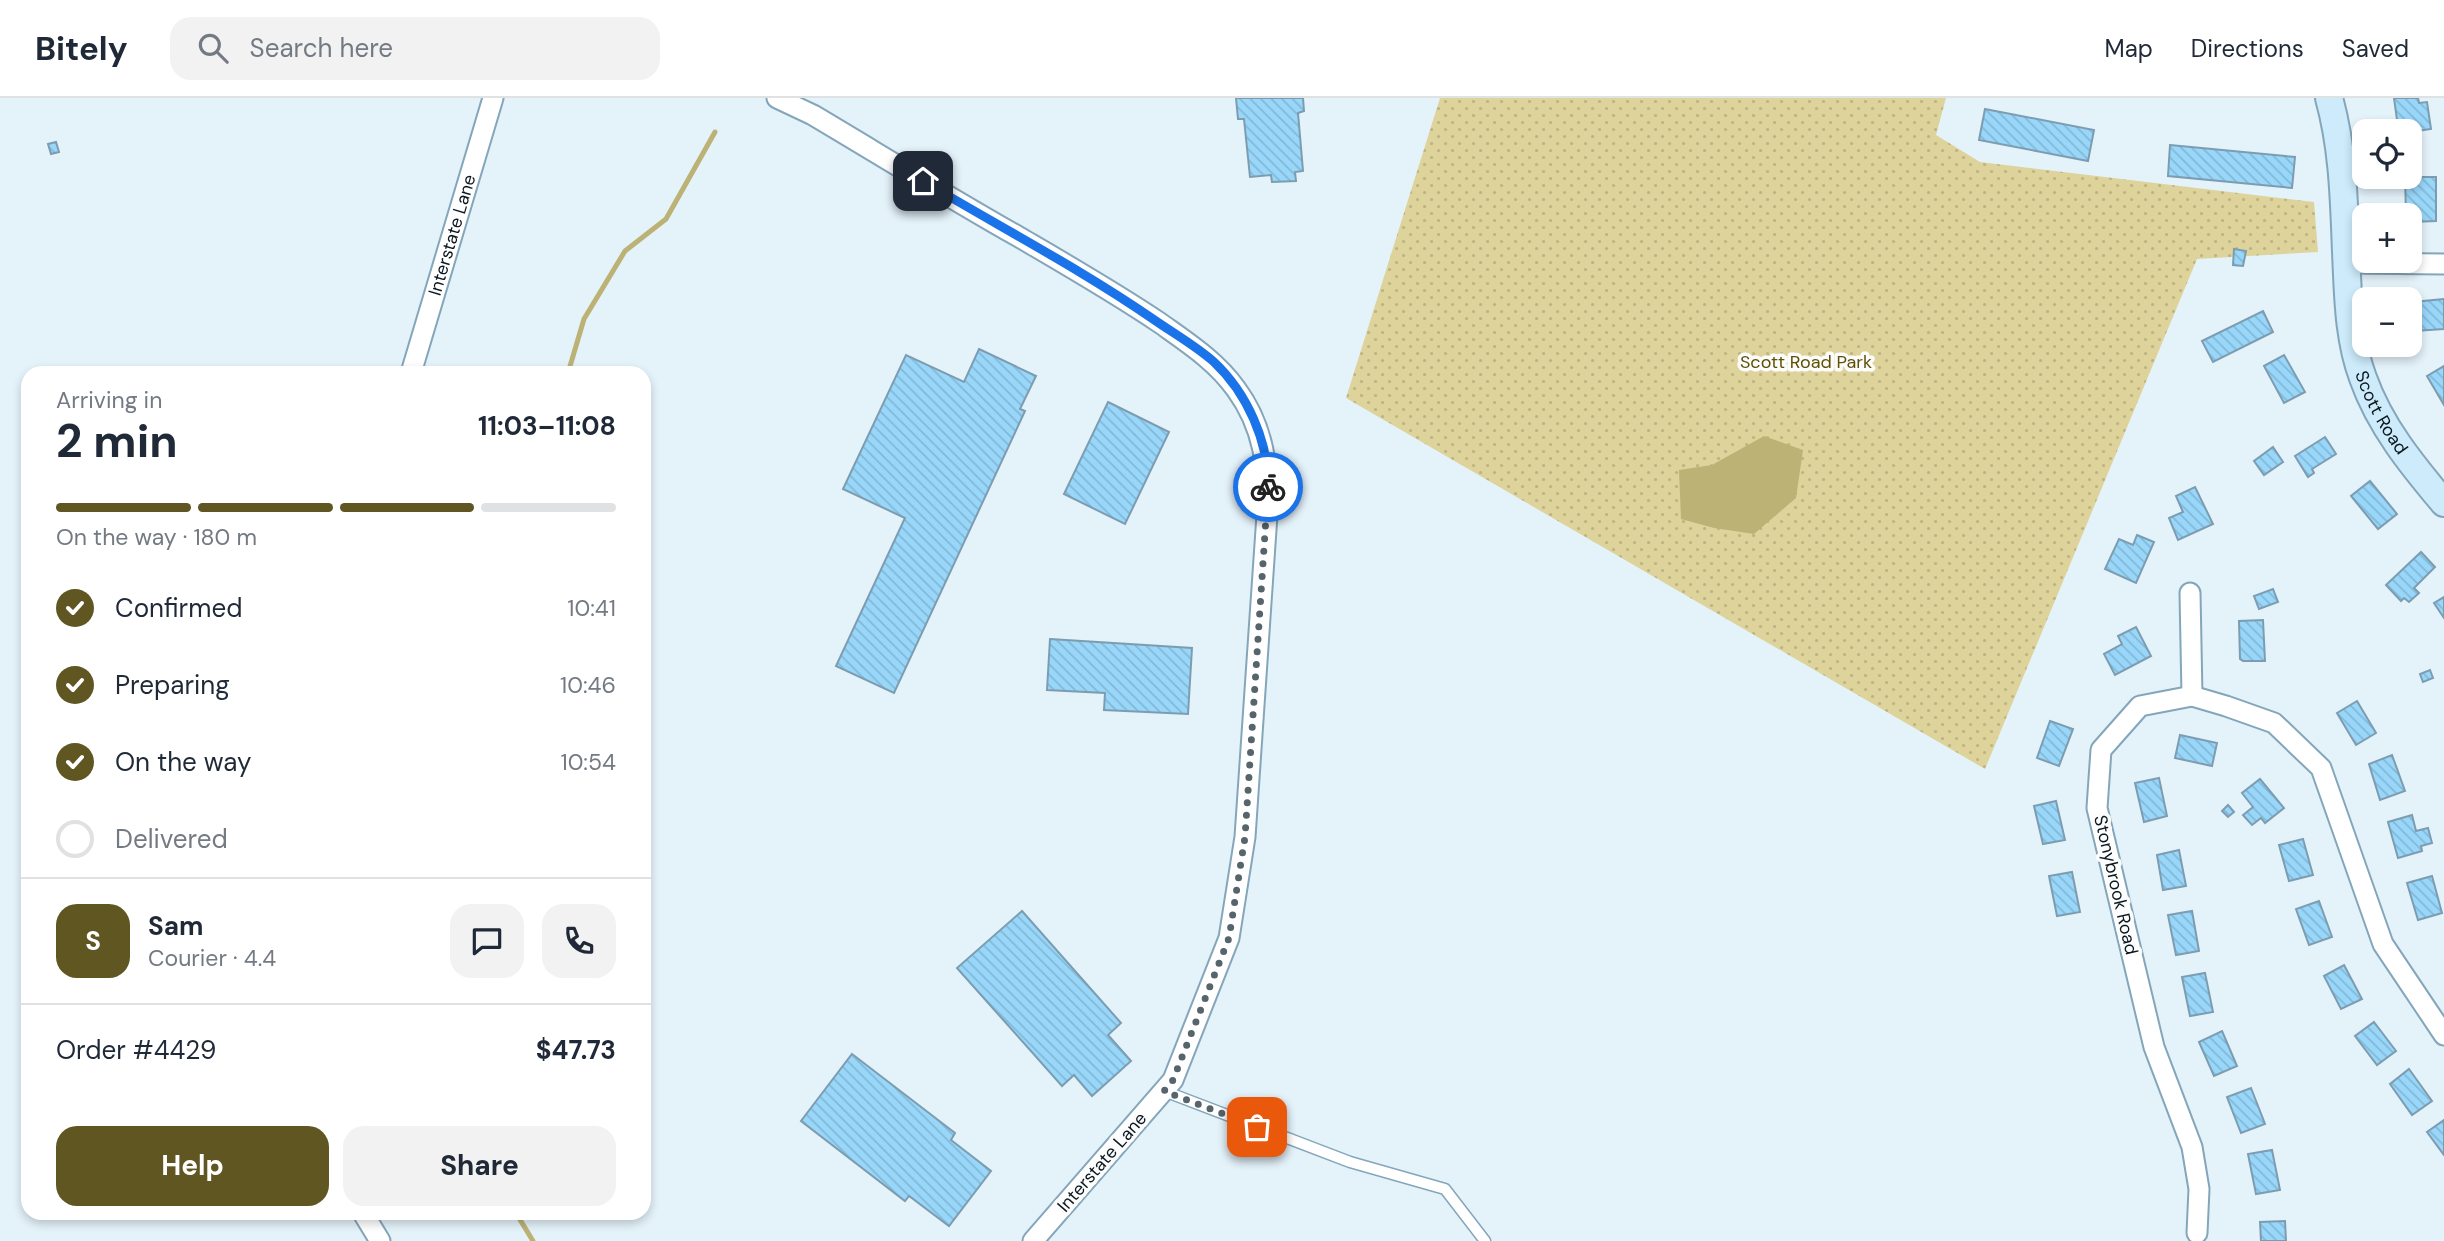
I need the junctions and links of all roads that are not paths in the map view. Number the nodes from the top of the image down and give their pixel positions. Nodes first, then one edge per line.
1 (493, 98) edge
2 (777, 98) edge
3 (2329, 98) edge
4 (2347, 264) junction
5 (2444, 264) edge
6 (413, 366) edge
7 (2444, 503) edge
8 (2190, 593) dead end
9 (2192, 696) junction
10 (2444, 1035) edge
11 (1164, 1091) junction
12 (367, 1220) edge
13 (2197, 1233) dead end
14 (380, 1241) edge
15 (1033, 1241) edge
16 (1485, 1241) edge

1 - 6 street, Interstate Lane
2 - 11 street, Interstate Lane
3 - 4 main road, Scott Road
4 - 5 street
4 - 7 main road, Scott Road
8 - 9 street
9 - 10 street, Stonybrook Road
9 - 13 street, Stonybrook Road
11 - 15 street, Interstate Lane
11 - 16 lane
12 - 14 street

